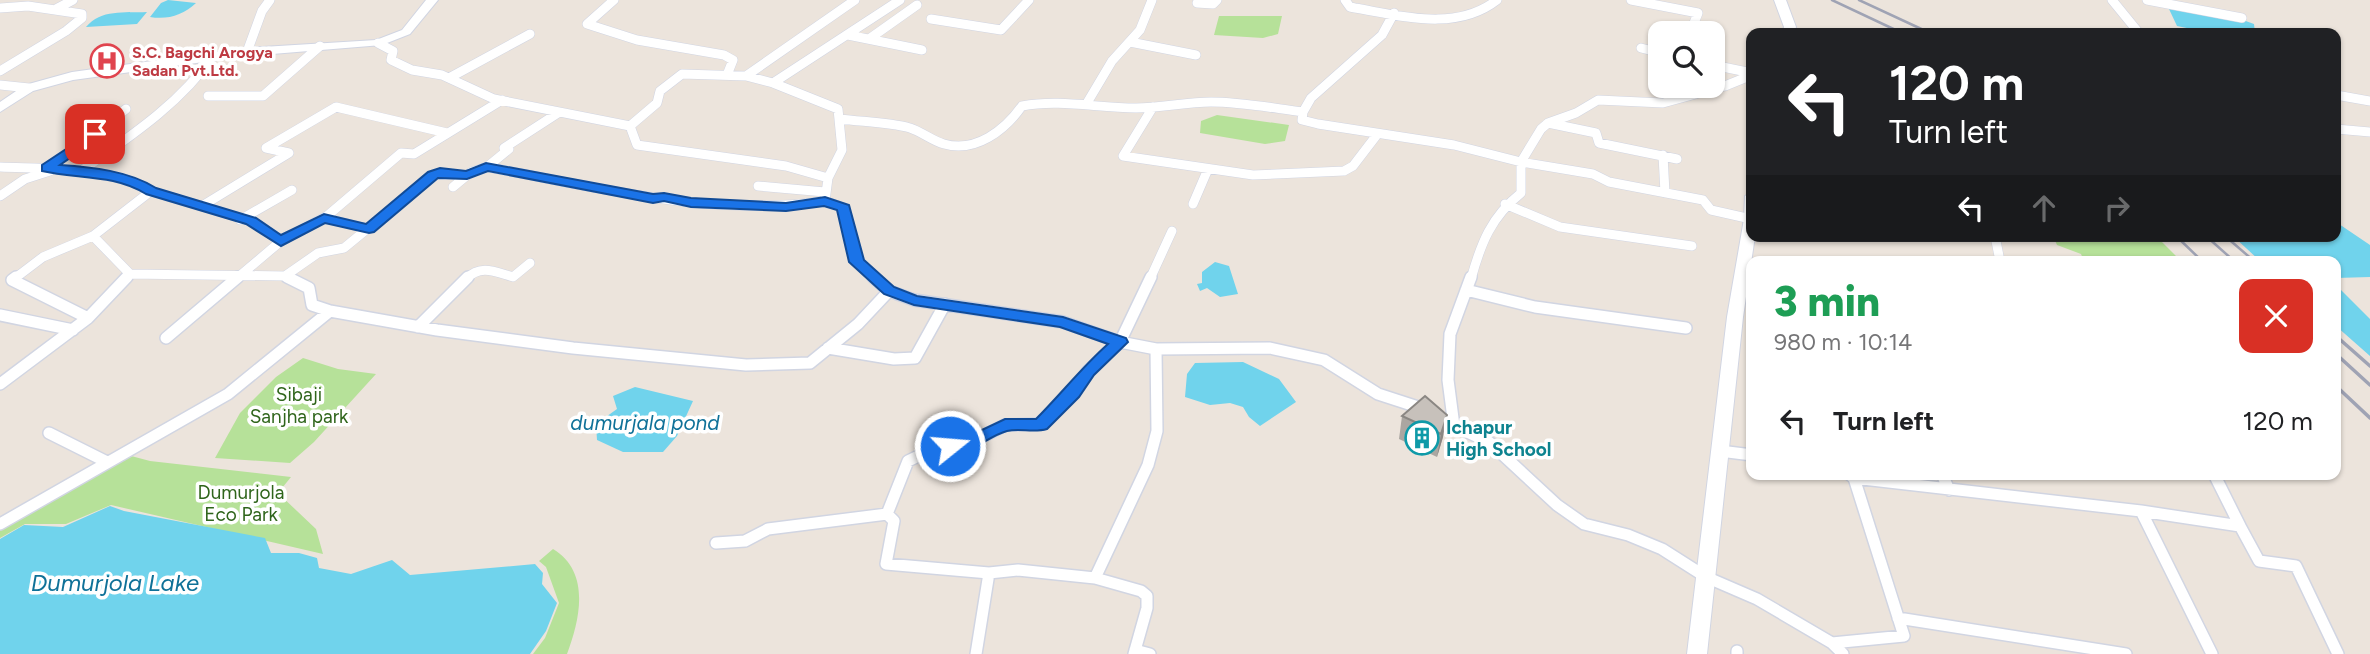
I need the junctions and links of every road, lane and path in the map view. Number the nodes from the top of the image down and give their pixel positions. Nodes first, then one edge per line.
1 (73, 0) edge
2 (270, 0) edge
3 (432, 0) edge
4 (614, 0) edge
5 (855, 0) edge
6 (900, 0) edge
7 (1028, 0) edge
8 (1152, 0) edge
9 (1217, 0) edge
10 (1345, 0) edge
11 (1497, 0) edge
12 (1631, 0) edge
13 (1780, 0) edge
14 (2112, 0) edge
15 (2147, 0) edge
16 (2187, 0) edge
17 (1197, 3) dead end
18 (917, 5) dead end
19 (0, 8) edge
20 (55, 9) junction
21 (2192, 9) junction
22 (1395, 13) junction
23 (2242, 18) dead end
24 (931, 19) dead end
25 (1694, 21) edge
26 (1790, 28) edge
27 (2135, 28) edge
28 (530, 34) dead end
29 (848, 35) junction
30 (869, 39) junction
31 (1130, 42) junction
32 (378, 43) junction
33 (320, 46) junction
34 (1641, 48) dead end
35 (922, 50) dead end
36 (1648, 50) edge
37 (247, 52) junction
38 (1196, 55) dead end
39 (212, 56) junction
40 (1725, 68) edge
41 (0, 71) edge
42 (1746, 73) edge
43 (727, 75) junction
44 (746, 76) junction
45 (1746, 77) edge
46 (449, 78) junction
47 (773, 83) junction
48 (0, 85) edge
49 (29, 88) junction
50 (208, 96) dead end
51 (2341, 96) edge
52 (502, 100) junction
53 (2370, 101) edge
54 (1087, 103) junction
55 (1153, 107) junction
56 (0, 108) edge
57 (126, 109) dead end
58 (1303, 112) junction
59 (558, 113) junction
60 (840, 119) junction
61 (1548, 123) junction
62 (630, 125) junction
63 (2341, 129) edge
64 (2370, 132) edge
65 (447, 133) junction
66 (1376, 136) junction
67 (1663, 155) junction
68 (1677, 159) dead end
69 (1521, 162) junction
70 (0, 167) edge
71 (486, 167) junction
72 (52, 168) junction
73 (1208, 170) junction
74 (81, 171) junction
75 (467, 175) junction
76 (828, 178) junction
77 (758, 186) dead end
78 (453, 187) dead end
79 (292, 190) dead end
80 (151, 191) junction
81 (1665, 193) junction
82 (0, 196) edge
83 (825, 197) junction
84 (1193, 204) dead end
85 (1505, 204) junction
86 (202, 206) junction
87 (324, 218) junction
88 (1746, 218) edge
89 (240, 220) junction
90 (369, 229) junction
91 (1172, 231) dead end
92 (93, 236) junction
93 (281, 241) junction
94 (1692, 246) dead end
95 (530, 263) dead end
96 (130, 274) junction
97 (243, 275) junction
98 (285, 276) junction
99 (1746, 276) edge
100 (1466, 290) junction
101 (889, 291) junction
102 (945, 304) junction
103 (330, 312) junction
104 (0, 315) edge
105 (88, 318) junction
106 (418, 327) junction
107 (1686, 328) dead end
108 (73, 330) junction
109 (166, 338) dead end
110 (1120, 342) junction
111 (828, 348) junction
112 (1156, 349) junction
113 (0, 384) edge
114 (1454, 426) junction
115 (49, 433) dead end
116 (1720, 451) junction
117 (1746, 454) edge
118 (107, 462) junction
119 (1852, 480) edge
120 (1879, 480) edge
121 (1945, 480) edge
122 (2217, 480) edge
123 (1949, 490) junction
124 (2141, 511) junction
125 (887, 514) junction
126 (0, 524) edge
127 (2240, 526) junction
128 (716, 543) dead end
129 (989, 573) junction
130 (1706, 577) junction
131 (1096, 578) junction
132 (1898, 618) junction
133 (1832, 643) junction
134 (1134, 652) edge
135 (976, 654) edge
136 (1150, 654) edge
137 (1697, 654) edge
138 (1843, 654) edge
139 (2126, 654) edge
140 (2212, 654) edge
141 (2338, 654) edge

1 - 20 street
2 - 37 street
3 - 32 street
4 - 43 street
5 - 44 street
6 - 29 street
7 - 24 street
8 - 31 street
9 - 17 street
10 - 22 street
11 - 22 street
12 - 25 street
13 - 26 street
14 - 27 street
15 - 21 street
16 - 21 street
18 - 30 street
19 - 20 street
20 - 41 street
21 - 23 street
22 - 58 street
28 - 46 street
29 - 30 street
29 - 47 street
30 - 35 street
31 - 38 street
31 - 54 street
32 - 33 street
32 - 46 street
33 - 37 street
33 - 50 street
34 - 36 street
37 - 39 street
39 - 49 street
39 - 74 street
40 - 42 street
43 - 44 street
43 - 62 street
44 - 47 street
45 - 61 street
46 - 52 street
47 - 60 street
48 - 49 street
49 - 56 street
51 - 53 street
52 - 59 street
52 - 65 street
54 - 55 street
54 - 60 street
55 - 58 street
55 - 73 street
57 - 72 street
58 - 66 street
59 - 62 street
59 - 71 street
60 - 76 street
61 - 67 street
61 - 69 street
62 - 76 street
63 - 64 street
65 - 86 street
65 - 87 street
66 - 69 street
66 - 73 street
67 - 68 street
67 - 81 street
69 - 81 street
69 - 85 street
70 - 72 street
71 - 75 street
71 - 83 street
72 - 74 street
72 - 82 street
73 - 84 street
74 - 80 street
75 - 78 street
75 - 90 street
76 - 83 street
77 - 83 street
79 - 89 street
80 - 86 street
80 - 92 street
81 - 88 street
83 - 101 street
85 - 94 street
85 - 100 street
86 - 89 street
87 - 90 street
87 - 93 street
89 - 93 street
90 - 98 street
91 - 110 street
92 - 96 street
92 - 105 street
93 - 97 street
95 - 106 street
96 - 97 street
96 - 105 street
97 - 98 street
97 - 109 street
98 - 103 street
99 - 116 street
100 - 107 street
100 - 114 street
101 - 102 street
101 - 111 street
102 - 110 street
102 - 111 street
103 - 106 street
103 - 118 street
104 - 108 street
105 - 108 street
106 - 111 street
108 - 113 street
110 - 112 street
110 - 125 street
112 - 114 street
112 - 131 street
114 - 130 street
115 - 118 street
116 - 117 street
116 - 130 street
118 - 126 street
119 - 132 street
120 - 123 street
121 - 123 street
122 - 127 street
123 - 124 street
124 - 127 street
124 - 140 street
125 - 128 street
125 - 129 street
127 - 141 street
129 - 131 street
129 - 135 street
130 - 133 street
130 - 137 street
131 - 134 street
132 - 133 street
132 - 139 street
133 - 138 street
134 - 136 street

